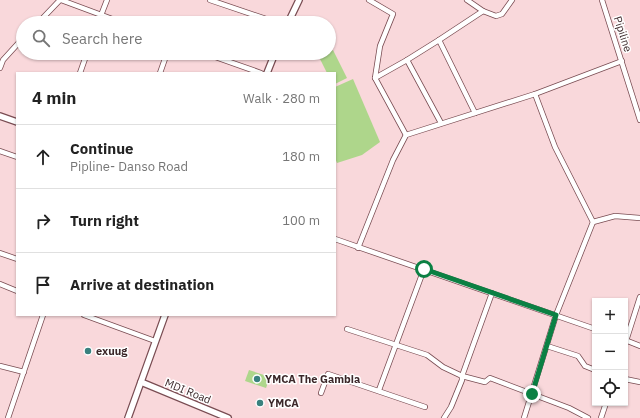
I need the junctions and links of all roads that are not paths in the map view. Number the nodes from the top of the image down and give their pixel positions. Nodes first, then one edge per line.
1 (61, 0) edge
2 (107, 0) edge
3 (210, 0) edge
4 (299, 0) edge
5 (369, 0) edge
6 (467, 0) edge
7 (512, 0) edge
8 (602, 0) edge
9 (483, 11) junction
10 (101, 15) joint
11 (45, 16) edge
12 (257, 16) edge
13 (291, 16) edge
14 (440, 40) junction
15 (16, 45) edge
16 (85, 60) edge
17 (165, 60) edge
18 (224, 60) edge
19 (272, 60) edge
20 (407, 60) junction
21 (622, 61) junction
22 (0, 68) edge
23 (80, 72) edge
24 (160, 72) edge
25 (258, 72) edge
26 (267, 72) edge
27 (375, 78) junction
28 (535, 94) junction
29 (475, 113) junction
30 (639, 113) edge
31 (0, 116) edge
32 (640, 120) edge
33 (16, 122) edge
34 (441, 123) junction
35 (406, 135) junction
36 (0, 151) edge
37 (16, 157) edge
38 (640, 218) edge
39 (593, 222) junction
40 (336, 239) edge
41 (358, 248) junction
42 (0, 253) edge
43 (16, 258) edge
44 (424, 269) junction
45 (0, 284) edge
46 (16, 291) edge
47 (492, 293) junction
48 (640, 297) edge
49 (556, 315) junction
50 (43, 316) edge
51 (87, 316) edge
52 (165, 316) edge
53 (592, 328) edge
54 (347, 329) dead end
55 (627, 334) edge
56 (155, 341) junction
57 (628, 342) edge
58 (395, 344) junction
59 (548, 346) junction
60 (640, 346) edge
61 (0, 366) edge
62 (592, 369) edge
63 (24, 372) junction
64 (462, 376) junction
65 (628, 380) edge
66 (141, 382) junction
67 (640, 382) edge
68 (379, 390) junction
69 (321, 393) dead end
70 (532, 394) junction
71 (605, 406) edge
72 (425, 407) dead end
73 (8, 418) edge
74 (128, 418) edge
75 (228, 418) edge
76 (444, 418) edge
77 (524, 418) edge
78 (588, 418) edge
79 (601, 418) edge

1 - 10 street
1 - 11 street
2 - 10 street
3 - 12 street
4 - 13 street
5 - 27 street
6 - 9 street
7 - 9 street
8 - 21 street, Pipiline
9 - 14 street
14 - 20 street
14 - 29 street
15 - 22 street
16 - 23 street
17 - 24 street
18 - 25 street
19 - 26 street
20 - 27 street
20 - 34 street
21 - 28 street
21 - 30 street, Pipiline
27 - 35 street
28 - 29 street
28 - 39 street
29 - 34 street
30 - 32 street, Pipiline
31 - 33 street
34 - 35 street
35 - 41 street
36 - 37 street
38 - 39 street
39 - 49 street
40 - 41 street
41 - 44 street
42 - 43 street
44 - 47 street
44 - 58 street
45 - 46 street
47 - 49 street
47 - 64 street
48 - 55 street
49 - 53 street
49 - 59 street
50 - 63 street
51 - 56 street
52 - 56 street
54 - 58 street
56 - 66 street
57 - 60 street
58 - 64 street
58 - 68 street
59 - 62 street
59 - 70 street
61 - 63 street
63 - 73 street
64 - 70 street
64 - 76 street
65 - 67 street
66 - 74 street
66 - 75 street, MDI Road
68 - 69 street
68 - 72 street
70 - 77 street
70 - 78 street
71 - 79 street

